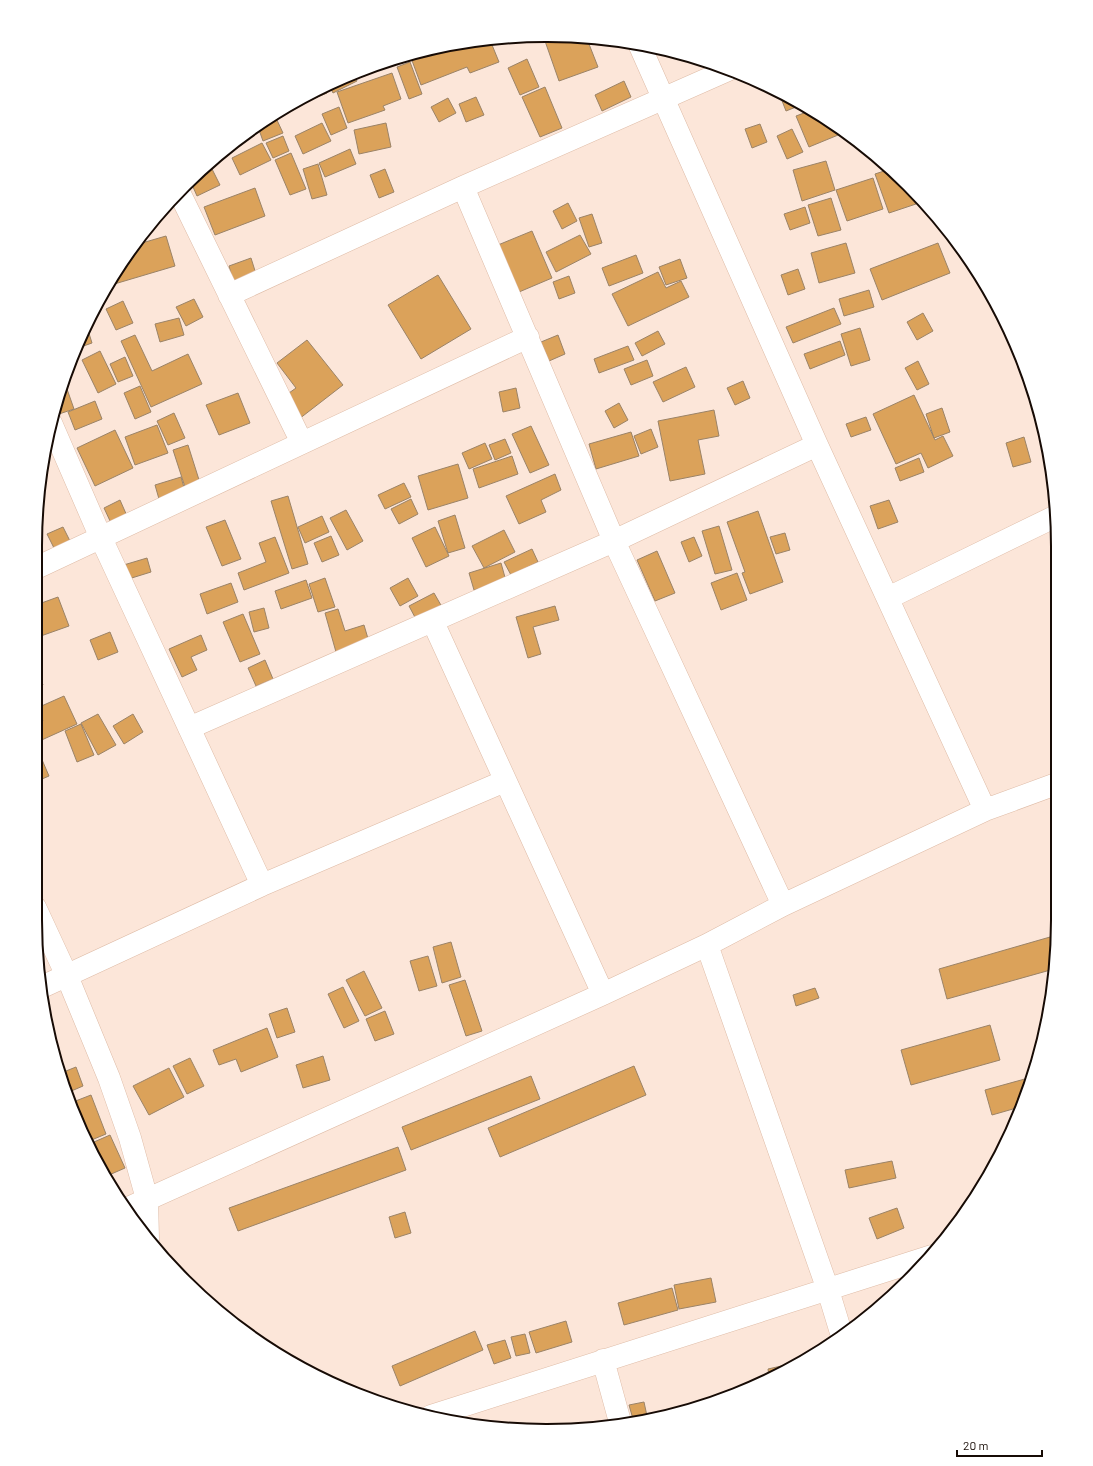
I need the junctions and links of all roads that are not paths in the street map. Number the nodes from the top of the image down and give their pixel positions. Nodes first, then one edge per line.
1 (642, 52) edge
2 (721, 73) edge
3 (663, 99) junction
4 (463, 187) junction
5 (182, 198) edge
6 (229, 295) junction
7 (528, 337) junction
8 (55, 433) edge
9 (302, 443) junction
10 (816, 445) junction
11 (1050, 519) edge
12 (101, 538) junction
13 (614, 541) junction
14 (42, 565) edge
15 (888, 598) junction
16 (433, 622) junction
17 (189, 728) junction
18 (505, 781) junction
19 (1051, 786) edge
20 (986, 810) junction
21 (262, 885) junction
22 (784, 905) junction
23 (42, 922) edge
24 (707, 945) junction
25 (67, 976) junction
26 (46, 985) edge
27 (603, 994) junction
28 (147, 1199) junction
29 (131, 1206) edge
30 (148, 1229) edge
31 (918, 1261) edge
32 (828, 1290) junction
33 (840, 1330) edge
34 (603, 1360) junction
35 (441, 1412) edge
36 (619, 1419) edge

1 - 3 street
2 - 3 street
3 - 4 street
3 - 10 street
4 - 6 street
4 - 7 street
5 - 6 street
6 - 9 street
7 - 9 street
7 - 13 street
8 - 12 street
9 - 12 street
10 - 13 street
10 - 15 street
11 - 15 street
12 - 14 street
12 - 17 street
13 - 16 street
13 - 22 street
15 - 20 street
16 - 17 street
16 - 18 street
17 - 21 street
18 - 21 street
18 - 27 street
19 - 20 street
20 - 22 street
21 - 25 street
22 - 24 street
23 - 25 street
24 - 27 street
24 - 32 street
25 - 26 street
25 - 28 street
27 - 28 street
28 - 29 street
28 - 30 street
31 - 32 street
32 - 33 street
32 - 34 street
34 - 35 street
34 - 36 street

